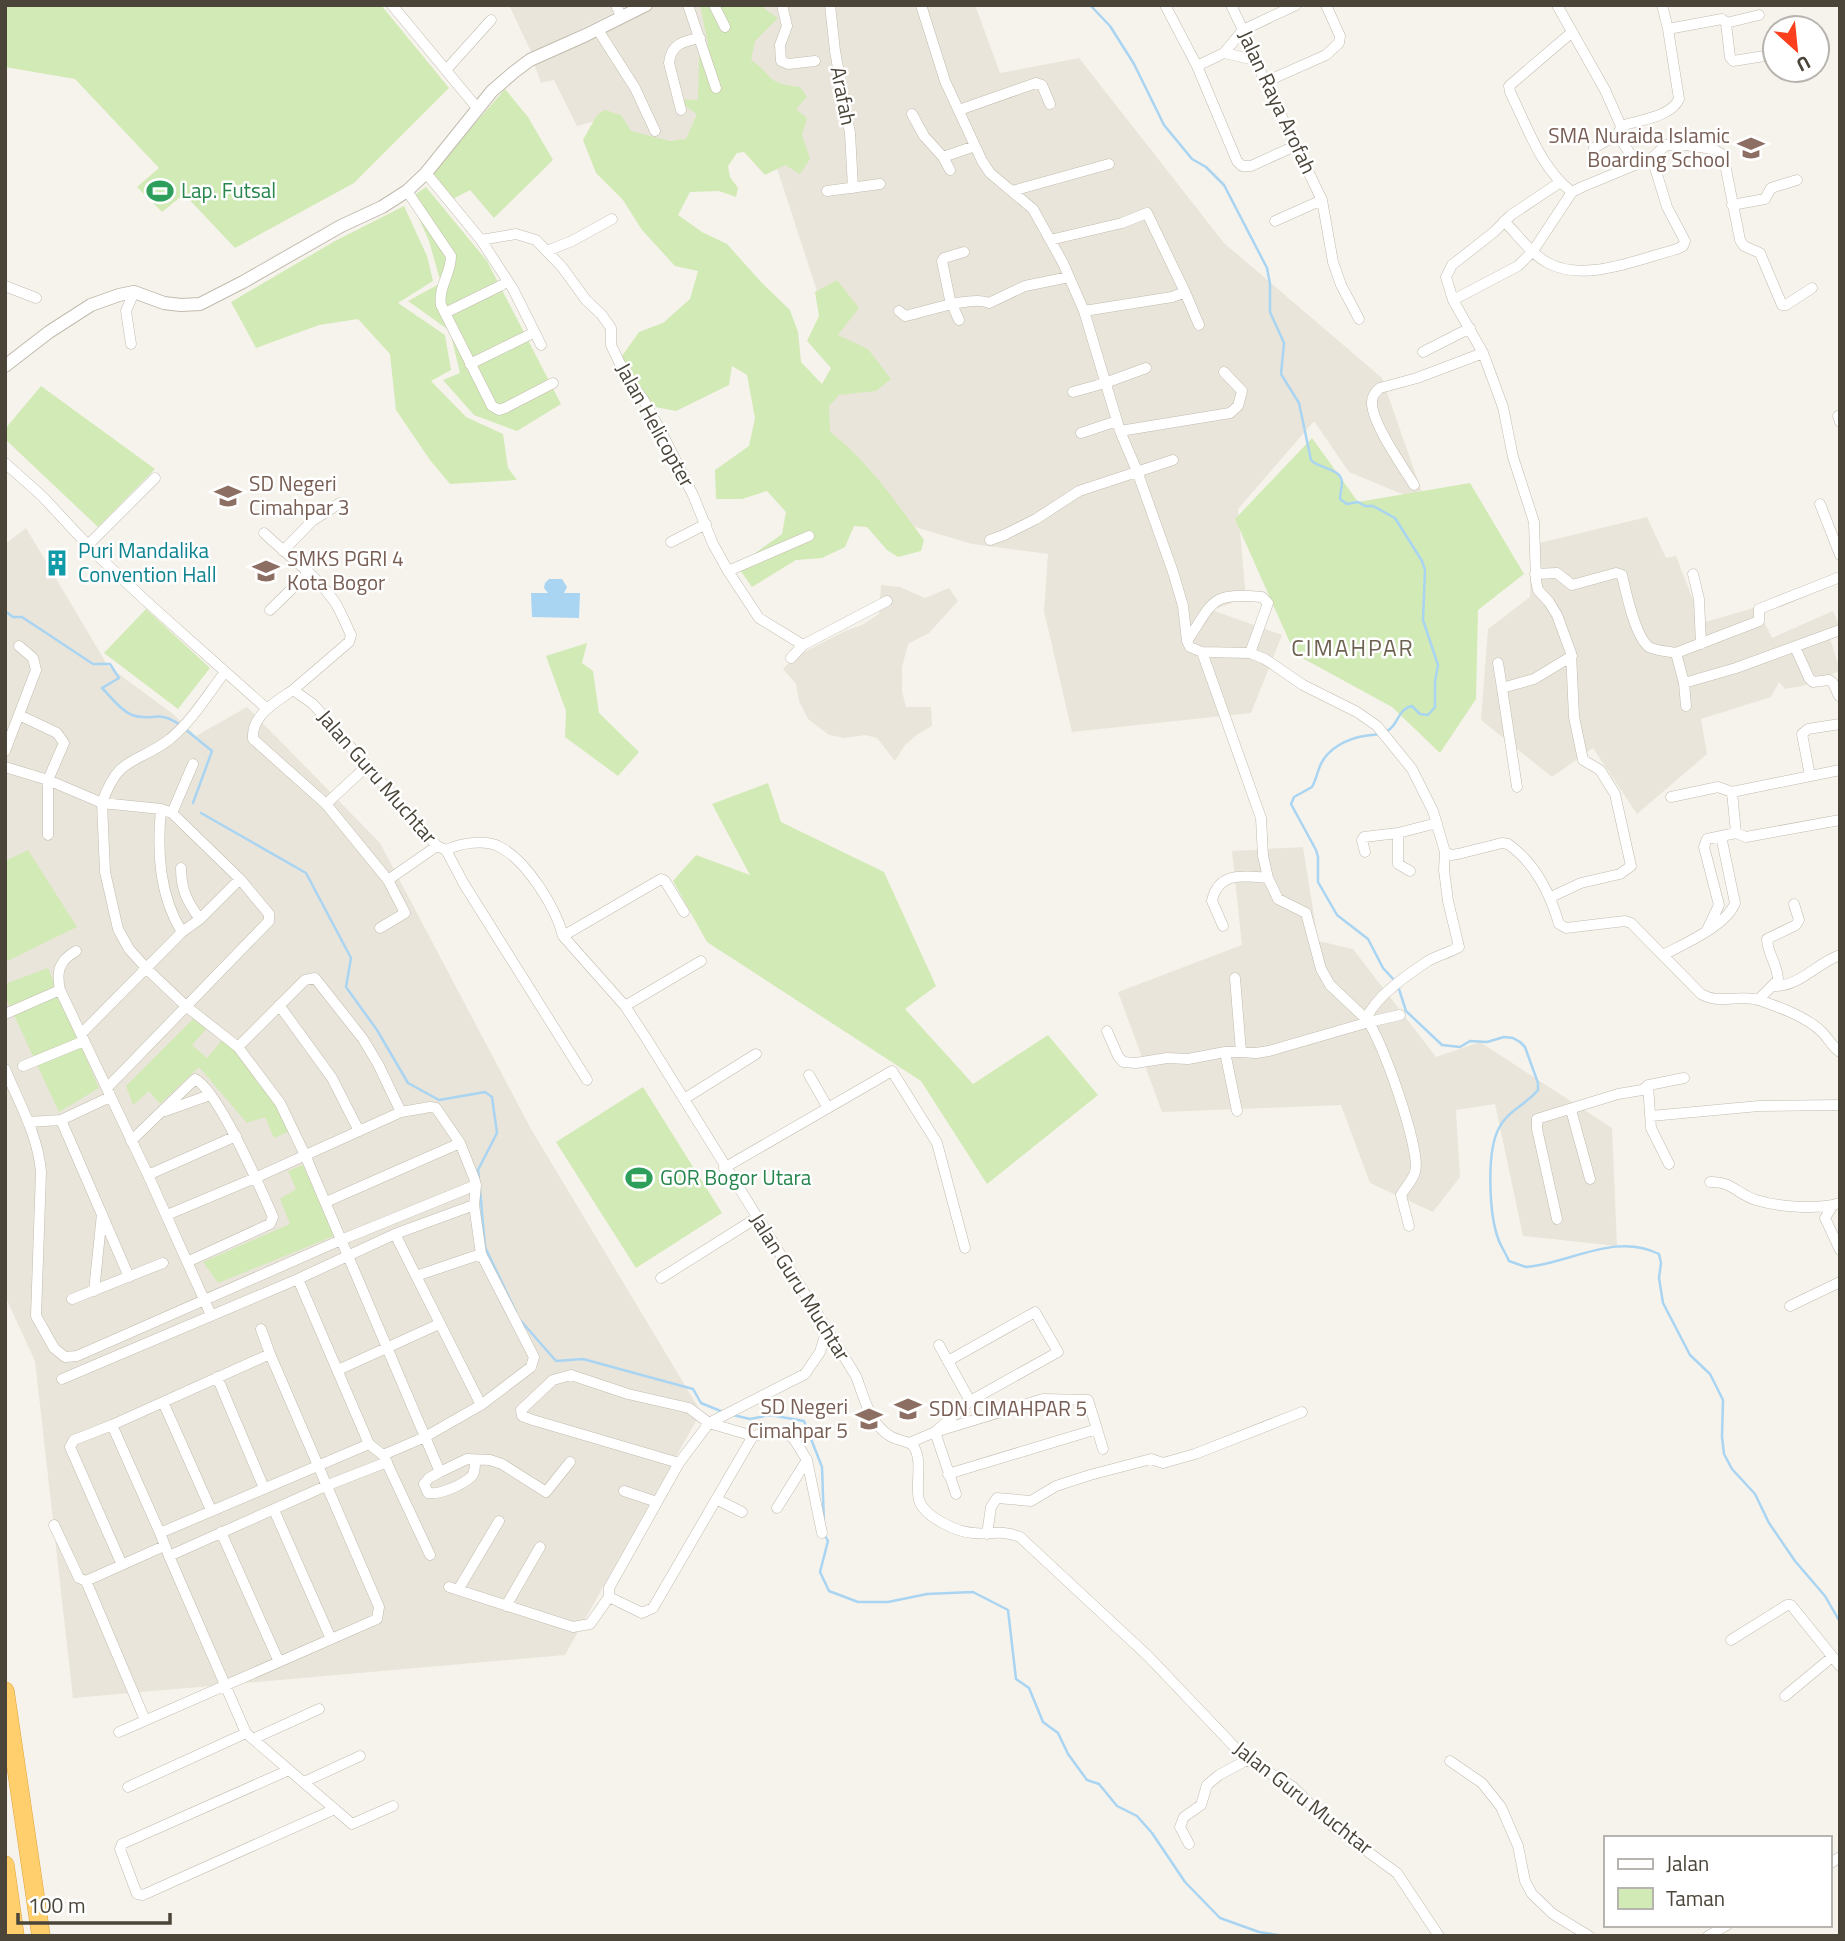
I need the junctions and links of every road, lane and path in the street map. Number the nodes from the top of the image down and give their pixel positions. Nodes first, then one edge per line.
1 (392, 5) edge
2 (646, 5) edge
3 (688, 5) edge
4 (714, 5) edge
5 (782, 5) edge
6 (830, 5) edge
7 (921, 5) edge
8 (1165, 5) edge
9 (1231, 5) edge
10 (1296, 5) edge
11 (1326, 5) edge
12 (1557, 5) edge
13 (1662, 5) edge
14 (619, 11) edge
15 (1759, 15) dead end
16 (491, 20) dead end
17 (1726, 23) junction
18 (725, 27) dead end
19 (1668, 29) junction
20 (598, 30) junction
21 (1244, 30) junction
22 (1571, 33) junction
23 (700, 38) junction
24 (1224, 53) junction
25 (1761, 57) edge
26 (1255, 60) junction
27 (815, 61) dead end
28 (1197, 66) junction
29 (446, 70) junction
30 (1265, 82) junction
31 (716, 88) dead end
32 (1050, 104) dead end
33 (478, 108) junction
34 (681, 110) dead end
35 (959, 110) junction
36 (912, 114) dead end
37 (1620, 130) junction
38 (655, 131) dead end
39 (975, 146) junction
40 (1295, 146) junction
41 (1594, 148) dead end
42 (943, 157) junction
43 (1652, 158) junction
44 (1109, 164) dead end
45 (1637, 164) junction
46 (950, 170) dead end
47 (426, 173) junction
48 (1797, 180) dead end
49 (1559, 183) junction
50 (880, 184) dead end
51 (853, 188) junction
52 (407, 191) junction
53 (827, 191) dead end
54 (1012, 191) junction
55 (1572, 192) junction
56 (1322, 200) junction
57 (1732, 205) junction
58 (612, 219) dead end
59 (1275, 221) dead end
60 (1504, 221) junction
61 (481, 240) junction
62 (1050, 240) junction
63 (547, 251) junction
64 (1533, 251) junction
65 (964, 252) dead end
66 (1069, 276) junction
67 (502, 285) dead end
68 (5, 286) edge
69 (1812, 288) dead end
70 (134, 292) junction
71 (1185, 292) junction
72 (36, 298) dead end
73 (1453, 300) junction
74 (952, 305) junction
75 (899, 311) dead end
76 (1084, 312) junction
77 (445, 313) junction
78 (1359, 319) dead end
79 (959, 320) dead end
80 (1199, 325) dead end
81 (1470, 328) junction
82 (529, 335) dead end
83 (131, 344) dead end
84 (541, 345) dead end
85 (1423, 352) dead end
86 (1483, 353) junction
87 (470, 364) junction
88 (5, 366) edge
89 (1146, 368) dead end
90 (1224, 372) dead end
91 (554, 383) dead end
92 (1105, 383) junction
93 (1073, 392) dead end
94 (1118, 426) junction
95 (1081, 433) dead end
96 (1173, 460) dead end
97 (5, 463) edge
98 (1137, 471) junction
99 (155, 478) dead end
100 (1414, 485) dead end
101 (340, 503) dead end
102 (1820, 504) dead end
103 (706, 524) junction
104 (1835, 530) edge
105 (264, 533) dead end
106 (808, 536) dead end
107 (990, 540) dead end
108 (671, 542) dead end
109 (89, 545) junction
110 (283, 551) junction
111 (1840, 555) edge
112 (728, 571) junction
113 (309, 572) junction
114 (1535, 574) junction
115 (1693, 574) dead end
116 (1840, 577) edge
117 (887, 601) dead end
118 (270, 610) dead end
119 (1840, 630) edge
120 (1187, 641) junction
121 (1702, 644) junction
122 (803, 645) junction
123 (19, 646) dead end
124 (1795, 647) junction
125 (1202, 652) junction
126 (1250, 653) junction
127 (1676, 653) junction
128 (1572, 656) junction
129 (791, 658) dead end
130 (1498, 663) dead end
131 (225, 672) junction
132 (1684, 683) junction
133 (1502, 688) junction
134 (293, 690) junction
135 (1839, 696) edge
136 (1686, 706) dead end
137 (266, 708) junction
138 (19, 715) junction
139 (1840, 723) edge
140 (5, 751) edge
141 (193, 764) dead end
142 (367, 766) junction
143 (5, 767) edge
144 (1840, 770) edge
145 (1810, 776) junction
146 (48, 780) junction
147 (1517, 788) dead end
148 (1731, 792) junction
149 (1671, 797) dead end
150 (102, 803) junction
151 (326, 804) junction
152 (166, 811) junction
153 (1840, 820) edge
154 (1437, 822) junction
155 (1398, 832) junction
156 (1736, 834) junction
157 (48, 835) dead end
158 (1721, 836) junction
159 (441, 848) junction
160 (1365, 852) dead end
161 (1445, 852) junction
162 (181, 868) dead end
163 (1410, 871) dead end
164 (1268, 878) junction
165 (240, 879) junction
166 (388, 880) junction
167 (1551, 897) junction
168 (1794, 904) dead end
169 (684, 912) dead end
170 (200, 919) junction
171 (1223, 926) dead end
172 (380, 928) dead end
173 (1707, 930) junction
174 (182, 932) junction
175 (563, 936) junction
176 (76, 951) dead end
177 (1663, 955) junction
178 (1840, 955) edge
179 (701, 961) dead end
180 (147, 969) junction
181 (1235, 978) dead end
182 (1775, 986) junction
183 (60, 990) junction
184 (1758, 1000) junction
185 (279, 1005) junction
186 (625, 1006) junction
187 (187, 1007) junction
188 (5, 1014) edge
189 (1400, 1015) dead end
190 (1368, 1020) junction
191 (1107, 1031) dead end
192 (82, 1037) junction
193 (239, 1047) junction
194 (1838, 1048) edge
195 (1225, 1052) junction
196 (1241, 1052) junction
197 (756, 1054) dead end
198 (23, 1066) dead end
199 (5, 1069) edge
200 (809, 1075) dead end
201 (1684, 1078) dead end
202 (587, 1080) dead end
203 (1648, 1085) junction
204 (108, 1093) junction
205 (209, 1095) junction
206 (684, 1099) junction
207 (1840, 1105) edge
208 (828, 1108) junction
209 (1571, 1110) junction
210 (1237, 1111) dead end
211 (401, 1112) junction
212 (162, 1113) junction
213 (1651, 1116) junction
214 (61, 1120) junction
215 (28, 1122) junction
216 (359, 1131) junction
217 (236, 1136) junction
218 (131, 1141) junction
219 (460, 1143) junction
220 (306, 1155) junction
221 (1669, 1164) dead end
222 (724, 1168) junction
223 (148, 1175) junction
224 (255, 1178) junction
225 (1590, 1179) dead end
226 (1710, 1182) dead end
227 (476, 1185) junction
228 (326, 1202) junction
229 (1836, 1204) edge
230 (474, 1205) junction
231 (102, 1214) junction
232 (167, 1215) junction
233 (758, 1217) junction
234 (1557, 1219) dead end
235 (1409, 1226) dead end
236 (395, 1234) junction
237 (341, 1240) junction
238 (965, 1248) dead end
239 (1840, 1250) edge
240 (481, 1254) junction
241 (348, 1257) junction
242 (187, 1262) junction
243 (163, 1263) dead end
244 (416, 1276) junction
245 (129, 1277) junction
246 (662, 1278) dead end
247 (298, 1279) junction
248 (1840, 1282) edge
249 (94, 1290) junction
250 (72, 1299) dead end
251 (204, 1300) junction
252 (1790, 1306) dead end
253 (211, 1315) junction
254 (439, 1324) junction
255 (261, 1329) dead end
256 (827, 1329) junction
257 (939, 1345) dead end
258 (387, 1348) junction
259 (270, 1354) junction
260 (948, 1361) junction
261 (338, 1370) junction
262 (217, 1377) junction
263 (62, 1378) dead end
264 (970, 1401) junction
265 (163, 1402) junction
266 (481, 1405) junction
267 (1302, 1412) dead end
268 (709, 1423) junction
269 (112, 1425) junction
270 (1097, 1429) junction
271 (935, 1432) junction
272 (753, 1436) junction
273 (425, 1437) junction
274 (909, 1443) junction
275 (369, 1444) junction
276 (1103, 1449) dead end
277 (385, 1459) junction
278 (807, 1460) junction
279 (475, 1461) junction
280 (570, 1462) dead end
281 (679, 1463) junction
282 (320, 1465) junction
283 (440, 1472) junction
284 (948, 1474) junction
285 (328, 1485) junction
286 (264, 1488) junction
287 (624, 1491) dead end
288 (956, 1494) dead end
289 (716, 1499) junction
290 (657, 1502) junction
291 (778, 1508) dead end
292 (211, 1510) junction
293 (274, 1510) junction
294 (741, 1511) dead end
295 (499, 1521) dead end
296 (54, 1525) dead end
297 (221, 1532) junction
298 (822, 1532) dead end
299 (160, 1533) junction
300 (987, 1534) junction
301 (540, 1547) dead end
302 (166, 1551) junction
303 (430, 1555) dead end
304 (122, 1565) junction
305 (86, 1581) junction
306 (608, 1597) junction
307 (506, 1606) junction
308 (331, 1639) junction
309 (1731, 1640) dead end
310 (1832, 1657) junction
311 (279, 1662) junction
312 (1840, 1666) edge
313 (225, 1685) junction
314 (5, 1691) edge
315 (1785, 1696) dead end
316 (319, 1709) dead end
317 (145, 1720) junction
318 (119, 1732) dead end
319 (249, 1736) junction
320 (360, 1756) dead end
321 (1247, 1760) junction
322 (1450, 1761) dead end
323 (289, 1770) junction
324 (303, 1782) junction
325 (128, 1787) dead end
326 (393, 1806) dead end
327 (335, 1809) junction
328 (1189, 1844) dead end
329 (5, 1865) edge
330 (1723, 1927) edge
331 (15, 1936) edge
332 (41, 1936) edge
333 (1439, 1936) edge
334 (1589, 1936) edge
335 (1707, 1936) edge

1 - 29 street
2 - 14 street
3 - 23 street
4 - 18 street
5 - 27 street
6 - 51 street, Arafah
7 - 35 street
8 - 28 street
9 - 21 street, Jalan Raya Arofah
10 - 21 street
11 - 30 street
12 - 22 street
13 - 19 street
14 - 20 street
15 - 17 street
16 - 29 street
17 - 19 street
17 - 25 street
19 - 37 street
20 - 33 street
20 - 38 street
21 - 24 street
21 - 26 street, Jalan Raya Arofah
22 - 37 street
22 - 49 street
23 - 31 street
23 - 34 street
24 - 26 street
24 - 28 street
26 - 30 street, Jalan Raya Arofah
28 - 40 street
29 - 33 street
30 - 40 street, Jalan Raya Arofah
32 - 35 street
33 - 47 street
35 - 39 street
36 - 42 street
37 - 41 street
37 - 45 street
39 - 42 street
39 - 54 street
40 - 56 street, Jalan Raya Arofah
42 - 46 street
43 - 45 street
43 - 57 street
43 - 64 street
44 - 54 street
45 - 55 street
47 - 52 street
47 - 61 street
48 - 57 street
49 - 55 street
49 - 60 street
50 - 51 street
51 - 53 street
52 - 70 street
52 - 77 street
54 - 62 street
55 - 64 street
56 - 59 street, Jalan Raya Arofah
56 - 78 street, Jalan Raya Arofah
57 - 69 street
58 - 63 street
60 - 64 street
60 - 73 street
61 - 63 street, Jalan Helicopter
61 - 84 street
62 - 66 street
62 - 71 street
63 - 103 street, Jalan Helicopter
64 - 73 street
65 - 74 street
66 - 74 street
66 - 76 street
67 - 77 street
68 - 72 street
70 - 83 street
70 - 88 street
71 - 76 street
71 - 80 street
73 - 81 street
74 - 75 street
74 - 79 street
76 - 92 street
77 - 87 street
81 - 85 street
81 - 86 street
82 - 87 street
86 - 100 street
86 - 114 street
87 - 91 street
89 - 92 street
90 - 94 street
92 - 93 street
92 - 94 street
94 - 95 street
94 - 98 street
96 - 98 street
97 - 109 street
98 - 107 street
98 - 120 street
99 - 109 street
101 - 110 street
102 - 104 street
103 - 108 street
103 - 112 street, Jalan Helicopter
104 - 111 street
105 - 110 street
106 - 112 street
109 - 131 street
110 - 113 street
112 - 122 street, Jalan Helicopter
113 - 118 street
113 - 134 street
114 - 127 street
114 - 128 street
115 - 121 street
116 - 121 street
117 - 122 street
119 - 124 street
120 - 125 street
120 - 126 street
121 - 127 street
122 - 129 street
123 - 138 street
124 - 132 street
124 - 135 street
125 - 126 street
125 - 164 street
126 - 154 street
127 - 132 street
128 - 133 street
128 - 167 street
130 - 133 street
131 - 137 street
131 - 150 street
132 - 136 street
133 - 147 street
134 - 137 street
134 - 142 street, Jalan Guru Muchtar
137 - 151 street
138 - 140 street
138 - 146 street
139 - 145 street
141 - 152 street
142 - 151 street
142 - 159 street, Jalan Guru Muchtar
143 - 146 street
144 - 145 street
145 - 148 street
146 - 150 street
146 - 157 street
148 - 149 street
148 - 156 street
150 - 152 street
150 - 180 street
151 - 166 street
152 - 165 street
152 - 174 street
153 - 156 street
154 - 155 street
154 - 161 street
155 - 160 street
155 - 163 street
156 - 158 street
158 - 173 street
158 - 173 street
159 - 166 street
159 - 175 street, Jalan Guru Muchtar
159 - 202 street
161 - 167 street
161 - 190 street
162 - 170 street
164 - 171 street
164 - 190 street
165 - 170 street
165 - 187 street
166 - 172 street
167 - 177 street
168 - 182 street
169 - 175 street
170 - 174 street
173 - 177 street
174 - 180 street
175 - 186 street, Jalan Guru Muchtar
176 - 183 street
177 - 184 street
178 - 182 street
179 - 186 street
180 - 187 street
180 - 192 street
181 - 196 street
182 - 184 street
183 - 188 street
183 - 192 street
184 - 194 street
185 - 193 street
185 - 211 street
185 - 216 street
186 - 206 street, Jalan Guru Muchtar
187 - 193 street
187 - 204 street
189 - 190 street
190 - 196 street
190 - 235 street
191 - 195 street
192 - 198 street
192 - 204 street
193 - 220 street
195 - 196 street
195 - 210 street
197 - 206 street
199 - 215 street
200 - 208 street
201 - 203 street
203 - 209 street
203 - 213 street
204 - 214 street
204 - 218 street
205 - 212 street
205 - 212 street
205 - 217 street
206 - 222 street, Jalan Guru Muchtar
207 - 213 street
208 - 222 street
208 - 238 street
209 - 225 street
209 - 234 street
211 - 216 street
211 - 219 street
212 - 218 street
213 - 221 street
214 - 215 street
214 - 231 street
215 - 251 street
216 - 220 street
217 - 223 street
217 - 224 street
218 - 223 street
219 - 227 street
219 - 228 street
220 - 224 street
220 - 228 street
222 - 233 street, Jalan Guru Muchtar
223 - 232 street
224 - 232 street
224 - 242 street
226 - 229 street
227 - 230 street
227 - 237 street
228 - 237 street
229 - 239 street
230 - 236 street
230 - 240 street
231 - 245 street
231 - 249 street
232 - 242 street
233 - 246 street
233 - 256 street, Jalan Guru Muchtar
236 - 241 street
236 - 244 street
237 - 241 street
237 - 251 street
240 - 244 street
240 - 266 street
241 - 247 street
241 - 258 street
242 - 251 street
243 - 245 street
244 - 254 street
245 - 249 street
247 - 253 street
247 - 261 street
248 - 252 street
249 - 250 street
251 - 253 street
253 - 263 street
254 - 258 street
254 - 266 street
255 - 259 street
256 - 268 street
256 - 274 street, Jalan Guru Muchtar
257 - 260 street
258 - 261 street
258 - 273 street
259 - 262 street
259 - 282 street
260 - 264 street
260 - 264 street
261 - 275 street
262 - 265 street
262 - 286 street
264 - 271 street
265 - 269 street
265 - 292 street
266 - 273 street
267 - 300 street
268 - 272 street
268 - 281 street
268 - 281 street
269 - 299 street
269 - 304 street
270 - 271 street
270 - 276 street
270 - 284 street
271 - 274 street
271 - 284 street
272 - 278 street
272 - 289 street
273 - 277 street
273 - 283 street
274 - 300 street, Jalan Guru Muchtar
275 - 277 street
275 - 282 street
277 - 285 street
277 - 303 street
278 - 291 street
278 - 298 street
279 - 280 street
279 - 283 street
279 - 283 street
281 - 290 street
282 - 285 street
282 - 286 street
284 - 288 street
285 - 293 street
285 - 308 street
286 - 292 street
287 - 290 street
289 - 294 street
289 - 306 street
290 - 306 street
292 - 299 street
293 - 297 street
293 - 308 street
295 - 307 street
296 - 305 street
297 - 302 street
297 - 311 street
299 - 302 street
300 - 321 street, Jalan Guru Muchtar
301 - 307 street
302 - 304 street
302 - 313 street
304 - 305 street
305 - 317 street
306 - 307 street
308 - 311 street
309 - 310 street
310 - 312 street
310 - 315 street
311 - 313 street
313 - 317 street
313 - 319 street
314 - 332 highway
316 - 319 street
317 - 318 street
319 - 323 street
319 - 325 street
320 - 324 street
321 - 328 street
321 - 333 street, Jalan Guru Muchtar
322 - 334 street
323 - 324 street
323 - 327 street
324 - 327 street
326 - 327 street
329 - 331 highway
330 - 335 street

